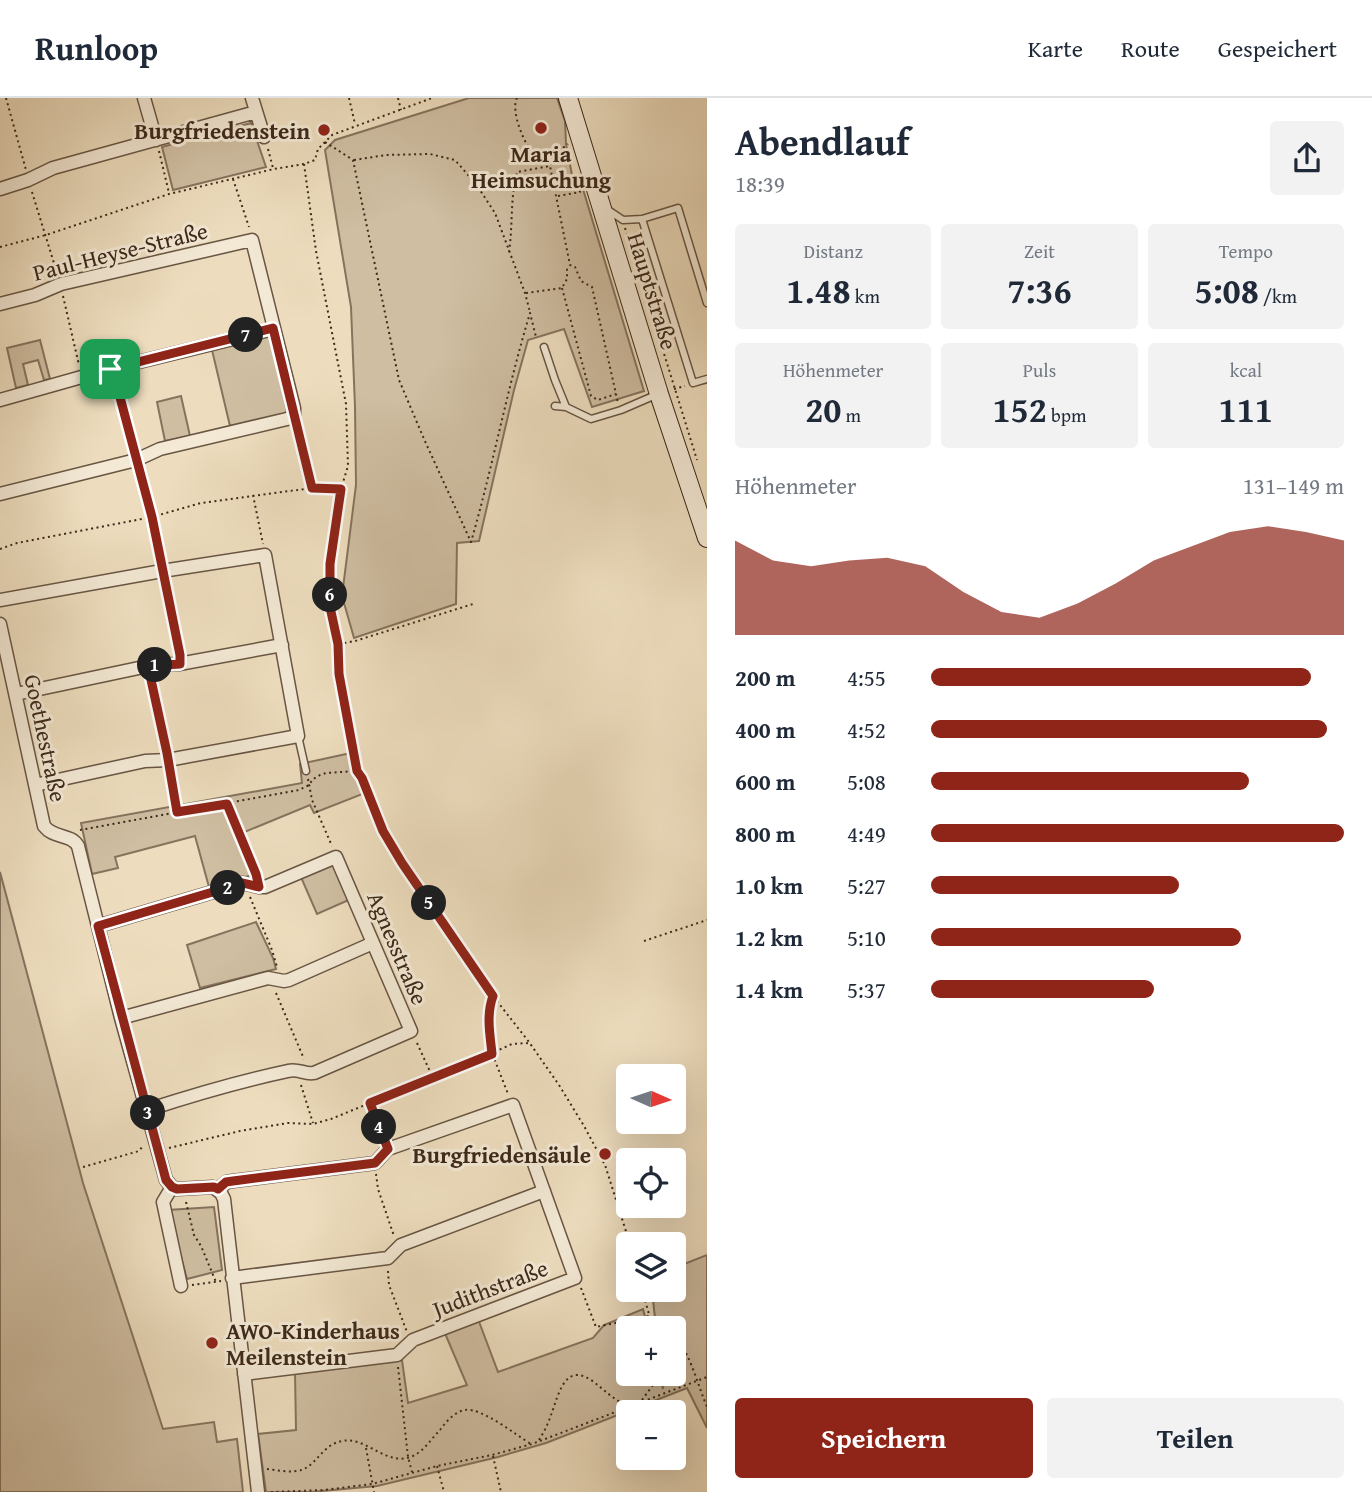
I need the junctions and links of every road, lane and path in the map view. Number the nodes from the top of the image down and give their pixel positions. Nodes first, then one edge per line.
1 (6, 98) edge
2 (144, 98) edge
3 (252, 98) edge
4 (349, 98) edge
5 (398, 98) edge
6 (432, 98) edge
7 (517, 98) edge
8 (568, 98) edge
9 (401, 110) junction
10 (256, 112) junction
11 (356, 125) junction
12 (264, 136) joint
13 (156, 140) junction
14 (325, 142) junction
15 (573, 142) dead end
16 (353, 160) junction
17 (304, 164) junction
18 (589, 165) junction
19 (550, 166) junction
20 (274, 169) junction
21 (233, 178) junction
22 (29, 180) junction
23 (0, 188) edge
24 (169, 194) junction
25 (557, 196) junction
26 (600, 205) junction
27 (642, 219) junction
28 (623, 220) junction
29 (46, 235) junction
30 (251, 240) junction
31 (0, 247) edge
32 (509, 253) junction
33 (570, 265) junction
34 (61, 284) junction
35 (562, 288) junction
36 (525, 293) junction
37 (707, 303) edge
38 (0, 304) edge
39 (530, 313) junction
40 (273, 328) junction
41 (536, 337) dead end
42 (544, 347) dead end
43 (110, 369) junction
44 (82, 376) junction
45 (707, 379) edge
46 (693, 383) junction
47 (667, 391) junction
48 (616, 394) junction
49 (0, 400) edge
50 (555, 406) dead end
51 (566, 407) junction
52 (621, 410) junction
53 (294, 416) junction
54 (136, 460) junction
55 (699, 466) dead end
56 (312, 488) junction
57 (341, 489) junction
58 (0, 494) edge
59 (253, 495) junction
60 (152, 517) junction
61 (707, 538) edge
62 (0, 549) edge
63 (265, 555) junction
64 (162, 571) junction
65 (0, 600) edge
66 (473, 604) dead end
67 (0, 624) edge
68 (338, 644) junction
69 (282, 645) junction
70 (180, 664) junction
71 (148, 666) junction
72 (16, 694) junction
73 (299, 736) junction
74 (168, 760) junction
75 (306, 771) dead end
76 (357, 771) junction
77 (35, 785) junction
78 (309, 785) junction
79 (227, 804) junction
80 (177, 812) junction
81 (68, 837) junction
82 (336, 856) junction
83 (254, 886) junction
84 (707, 920) edge
85 (98, 926) junction
86 (644, 942) dead end
87 (373, 943) junction
88 (277, 980) junction
89 (493, 996) junction
90 (121, 1018) junction
91 (411, 1031) junction
92 (529, 1042) junction
93 (492, 1054) junction
94 (304, 1073) junction
95 (433, 1077) junction
96 (370, 1103) junction
97 (513, 1105) junction
98 (147, 1110) junction
99 (313, 1124) junction
100 (153, 1135) junction
101 (388, 1149) junction
102 (158, 1151) junction
103 (375, 1163) junction
104 (83, 1167) dead end
105 (179, 1188) junction
106 (218, 1189) junction
107 (544, 1191) junction
108 (627, 1232) edge
109 (394, 1252) junction
110 (232, 1278) junction
111 (575, 1279) junction
112 (181, 1286) joint
113 (645, 1302) edge
114 (649, 1316) edge
115 (616, 1323) edge
116 (411, 1342) junction
117 (397, 1355) junction
118 (686, 1357) edge
119 (244, 1374) junction
120 (707, 1377) edge
121 (696, 1381) junction
122 (618, 1400) edge
123 (644, 1400) edge
124 (707, 1407) edge
125 (616, 1411) edge
126 (538, 1441) junction
127 (531, 1444) junction
128 (365, 1446) junction
129 (492, 1455) junction
130 (408, 1457) junction
131 (437, 1466) junction
132 (255, 1468) junction
133 (412, 1473) junction
134 (372, 1483) junction
135 (324, 1491) edge
136 (261, 1492) edge
137 (374, 1492) edge
138 (443, 1492) edge
139 (501, 1492) edge

1 - 22 path
2 - 13 street
3 - 10 street
4 - 11 path
5 - 9 path
6 - 9 path
7 - 19 path
8 - 18 street, Hauptstraße
9 - 11 path
10 - 12 street
10 - 13 street
11 - 14 path
12 - 20 path
13 - 22 street
13 - 24 path
14 - 16 path
14 - 17 path
15 - 19 path
16 - 32 path
16 - 39 path
17 - 20 path
17 - 57 path
18 - 25 path
18 - 26 street, Hauptstraße
19 - 25 path
19 - 32 path
20 - 21 path
21 - 24 path
21 - 30 path
22 - 23 street
22 - 29 path
24 - 29 path
25 - 33 path
26 - 28 lane
26 - 47 street, Hauptstraße
27 - 28 lane
27 - 37 lane
27 - 46 lane
28 - 47 path
29 - 31 path
29 - 34 path
30 - 34 street, Paul-Heyse-Straße
30 - 40 street
32 - 36 path
33 - 35 path
33 - 48 path
34 - 38 street, Paul-Heyse-Straße
34 - 44 path
35 - 36 path
35 - 48 path
36 - 39 path
39 - 41 path
40 - 43 street
40 - 53 street
42 - 51 lane
43 - 44 street
43 - 54 path
44 - 49 street
45 - 46 lane
46 - 47 path
47 - 52 lane
47 - 55 path
47 - 61 street, Hauptstraße
48 - 52 path
50 - 51 lane
51 - 52 lane
53 - 54 street
53 - 56 path
54 - 58 street
54 - 60 path
56 - 57 path
56 - 59 path
57 - 68 path
59 - 60 path
59 - 63 path
60 - 62 path
60 - 64 path
63 - 64 street
63 - 69 street
64 - 65 street
64 - 70 path
66 - 68 path
67 - 72 street, Goethestraße
68 - 76 path
69 - 70 street
69 - 73 street
70 - 71 street
71 - 72 street
71 - 74 path
72 - 77 street, Goethestraße
73 - 74 street
73 - 75 lane
74 - 77 street
74 - 80 path
76 - 78 path
76 - 89 path
77 - 81 street, Goethestraße
78 - 79 path
78 - 82 path
79 - 80 path
79 - 83 path
80 - 81 path
81 - 85 street, Goethestraße
82 - 83 street
82 - 87 street, Agnesstraße
83 - 85 street
83 - 88 path
84 - 86 path
85 - 90 street, Goethestraße
87 - 88 street
87 - 91 street, Agnesstraße
88 - 90 street
88 - 94 path
89 - 92 path
89 - 93 path
90 - 98 street, Goethestraße
91 - 94 street, Agnesstraße
91 - 95 path
92 - 93 path
92 - 108 path
93 - 95 path
93 - 97 path
94 - 98 street, Agnesstraße
94 - 99 path
95 - 96 path
96 - 99 path
96 - 101 path
97 - 101 street
97 - 107 street, Judithstraße
98 - 100 street, Goethestraße
99 - 102 path
100 - 102 street, Goethestraße
100 - 104 path
101 - 103 street
102 - 105 street, Goethestraße
103 - 106 street
103 - 109 path
105 - 106 street
105 - 112 street
105 - 112 path
106 - 110 street
107 - 109 street
107 - 111 street, Judithstraße
109 - 110 street
109 - 116 path
110 - 119 street
111 - 115 path
111 - 116 street, Judithstraße
113 - 114 path
116 - 117 street, Judithstraße
117 - 119 street
117 - 130 path
118 - 121 path
119 - 132 street
120 - 121 path
121 - 123 path
121 - 124 path
122 - 126 path
125 - 126 path
126 - 127 path
127 - 129 path
127 - 130 path
128 - 130 path
128 - 132 path
128 - 134 path
129 - 131 path
129 - 139 path
130 - 133 path
131 - 133 path
131 - 138 path
132 - 136 street
133 - 134 path
134 - 135 path
134 - 137 path
135 - 136 path

